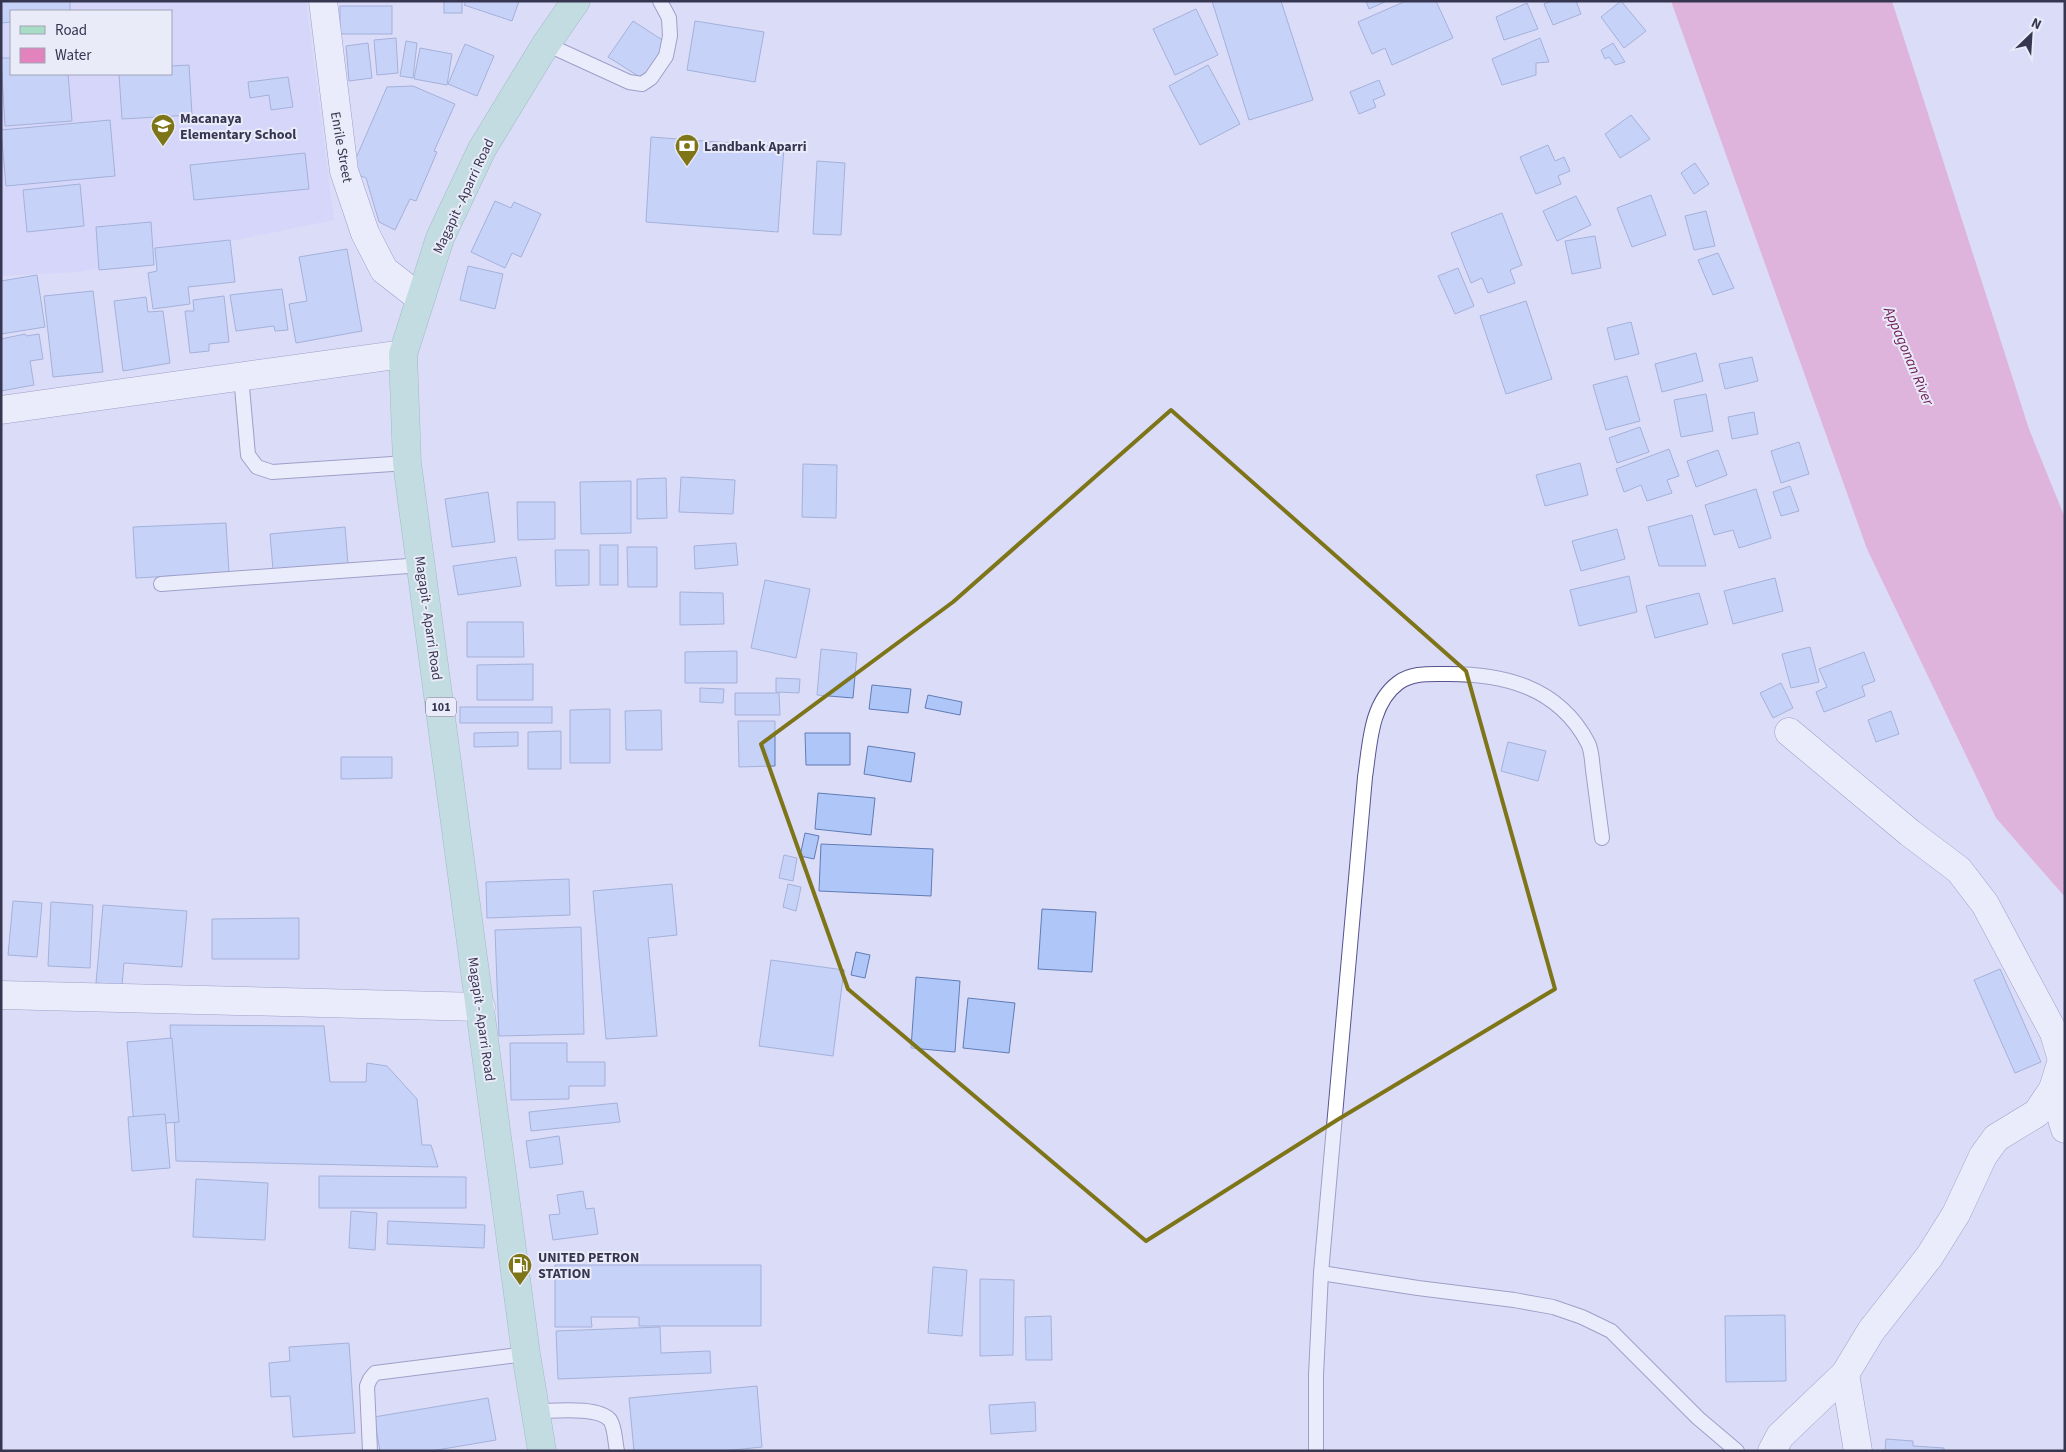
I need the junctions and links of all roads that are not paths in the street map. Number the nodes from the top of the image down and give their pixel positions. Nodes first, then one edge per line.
1 (323, 1) edge
2 (576, 1) edge
3 (660, 1) edge
4 (546, 44) junction
5 (420, 298) junction
6 (403, 354) junction
7 (241, 376) junction
8 (1, 410) edge
9 (407, 463) junction
10 (422, 565) junction
11 (161, 584) dead end
12 (1790, 732) dead end
13 (1602, 838) dead end
14 (1, 996) edge
15 (481, 1007) junction
16 (2053, 1089) junction
17 (2065, 1130) edge
18 (1321, 1273) junction
19 (526, 1354) junction
20 (1846, 1374) junction
21 (536, 1411) junction
22 (370, 1451) edge
23 (541, 1451) edge
24 (617, 1451) edge
25 (1316, 1451) edge
26 (1737, 1451) edge
27 (1772, 1451) edge
28 (1858, 1451) edge

1 - 5 street, Enrile Street
2 - 4 main road, Magapit - Aparri Road / 101
3 - 4 lane
4 - 5 main road, Magapit - Aparri Road / 101
5 - 6 main road, Magapit - Aparri Road / 101
6 - 7 street
6 - 9 main road, Magapit - Aparri Road / 101
7 - 8 street
7 - 9 lane
9 - 10 main road, Magapit - Aparri Road / 101
10 - 11 lane
10 - 15 main road, Magapit - Aparri Road / 101
12 - 16 street
13 - 18 lane
14 - 15 street
15 - 19 main road, Magapit - Aparri Road / 101
16 - 17 street
16 - 20 street
18 - 25 lane
18 - 26 lane
19 - 21 main road, Magapit - Aparri Road / 101
19 - 22 lane
20 - 27 street
20 - 28 street
21 - 23 main road, Magapit - Aparri Road / 101
21 - 24 lane

